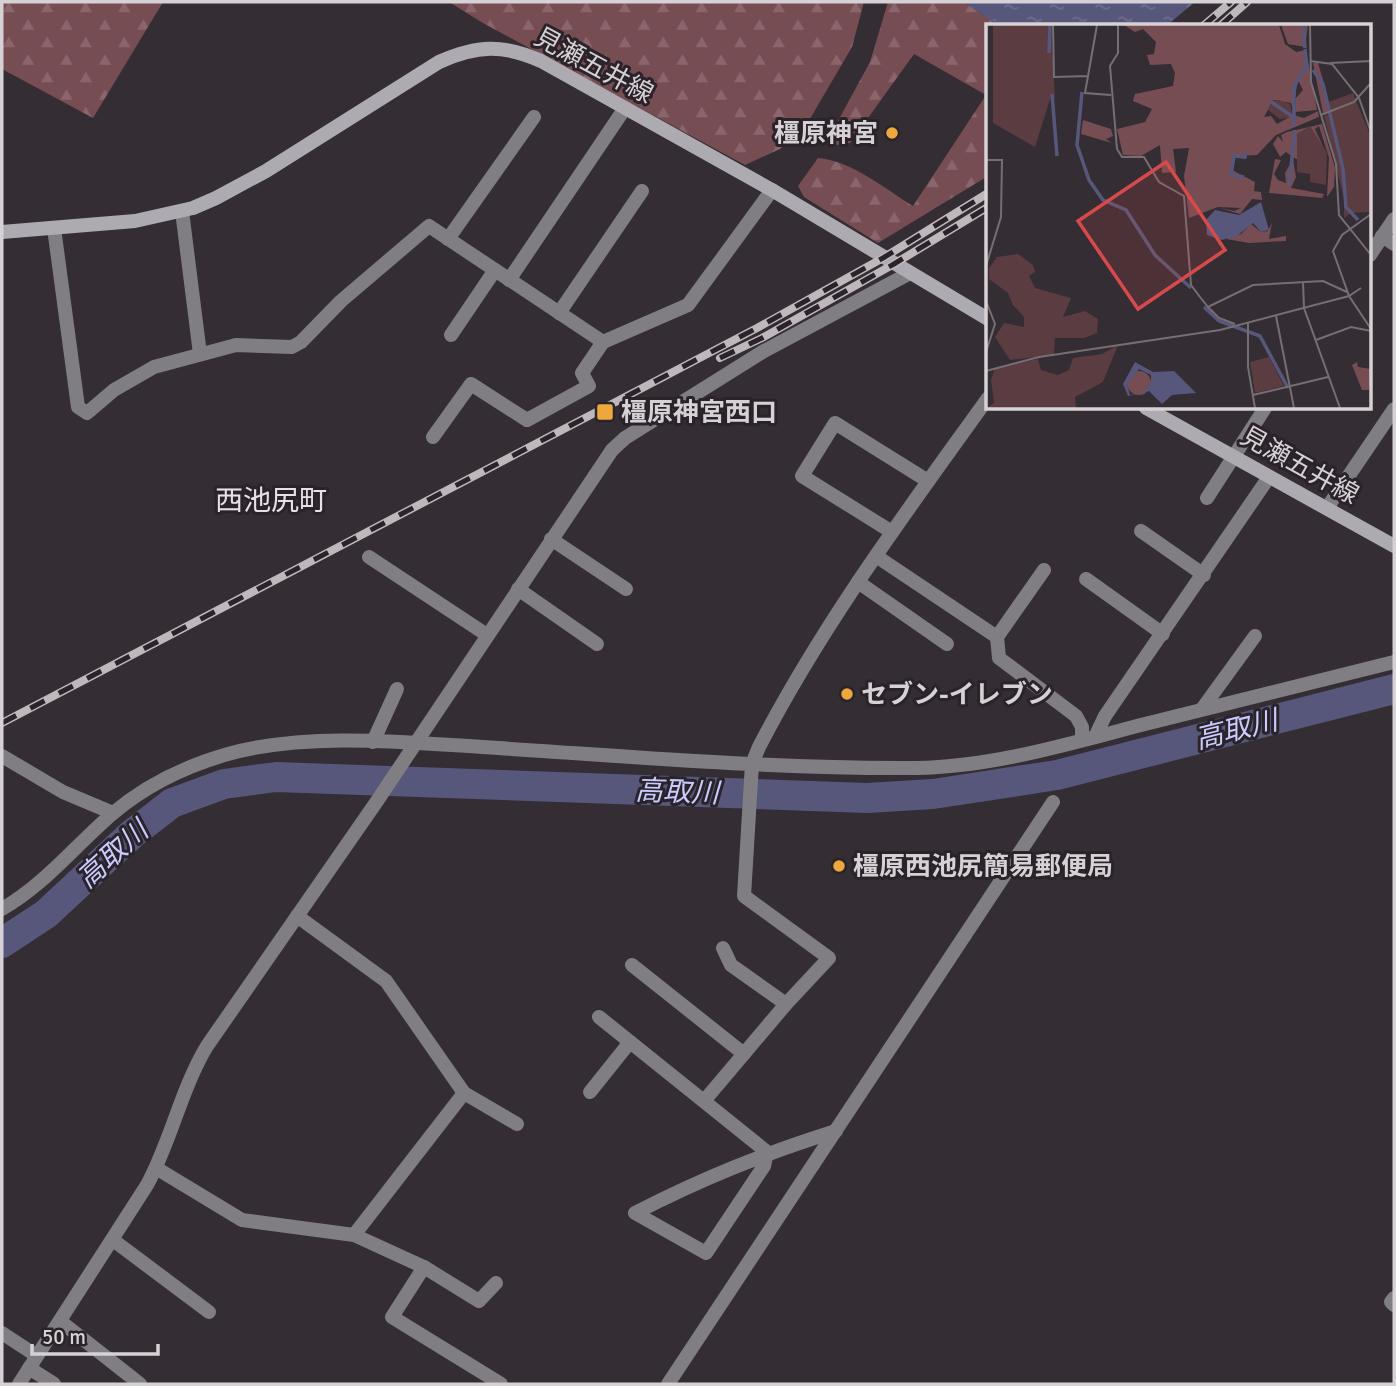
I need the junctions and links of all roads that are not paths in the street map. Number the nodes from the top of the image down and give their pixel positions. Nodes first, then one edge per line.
1 (625, 108) junction
2 (534, 117) dead end
3 (772, 190) junction
4 (642, 191) dead end
5 (181, 211) junction
6 (1394, 219) edge
7 (54, 228) junction
8 (2, 232) edge
9 (448, 239) junction
10 (1388, 240) edge
11 (1372, 253) edge
12 (495, 270) junction
13 (910, 273) junction
14 (509, 279) junction
15 (559, 313) junction
16 (986, 317) edge
17 (451, 335) dead end
18 (603, 342) junction
19 (200, 354) junction
20 (986, 401) edge
21 (1394, 409) edge
22 (1152, 410) edge
23 (1264, 410) edge
24 (433, 437) dead end
25 (1233, 457) junction
26 (1269, 477) junction
27 (928, 481) junction
28 (1207, 498) dead end
29 (1328, 508) junction
30 (1140, 531) dead end
31 (892, 533) junction
32 (551, 539) junction
33 (1394, 546) edge
34 (369, 556) dead end
35 (876, 556) junction
36 (1044, 570) dead end
37 (1204, 575) junction
38 (1086, 579) dead end
39 (858, 582) junction
40 (626, 589) dead end
41 (518, 590) junction
42 (1163, 634) junction
43 (487, 635) junction
44 (1255, 636) dead end
45 (997, 637) junction
46 (597, 644) dead end
47 (947, 644) dead end
48 (1394, 662) edge
49 (397, 689) dead end
50 (1202, 709) junction
51 (1089, 738) junction
52 (373, 742) junction
53 (415, 743) junction
54 (2, 756) edge
55 (752, 767) junction
56 (1053, 802) dead end
57 (113, 813) junction
58 (2, 909) edge
59 (298, 916) junction
60 (723, 948) dead end
61 (632, 965) dead end
62 (786, 1004) junction
63 (599, 1017) dead end
64 (630, 1042) junction
65 (744, 1055) junction
66 (590, 1092) dead end
67 (464, 1093) junction
68 (704, 1101) junction
69 (517, 1124) dead end
70 (836, 1130) junction
71 (767, 1152) junction
72 (156, 1168) junction
73 (354, 1235) junction
74 (113, 1240) junction
75 (424, 1267) junction
76 (496, 1283) dead end
77 (1394, 1298) edge
78 (1394, 1305) edge
79 (209, 1312) dead end
80 (60, 1321) junction
81 (2, 1332) edge
82 (33, 1362) junction
83 (19, 1384) edge
84 (54, 1384) edge
85 (140, 1384) edge
86 (501, 1384) edge
87 (668, 1384) edge

1 - 3 main road, 見瀬五井線
1 - 5 main road, 見瀬五井線
1 - 14 street
2 - 9 street
3 - 13 main road, 見瀬五井線
3 - 18 street
4 - 15 street
5 - 7 main road, 見瀬五井線
5 - 19 street
6 - 10 street
7 - 8 main road, 見瀬五井線
7 - 19 street
9 - 12 street
9 - 19 street
10 - 11 street
12 - 14 street
12 - 17 street
13 - 16 main road, 見瀬五井線
13 - 32 street
14 - 15 street
15 - 18 street
18 - 24 street
20 - 27 street
21 - 29 street
22 - 25 main road, 見瀬五井線
23 - 25 street
25 - 26 main road, 見瀬五井線
25 - 28 street
26 - 29 main road, 見瀬五井線
26 - 37 street
27 - 31 street
27 - 31 street
29 - 33 main road, 見瀬五井線
30 - 37 street
31 - 35 street
32 - 40 street
32 - 41 street
34 - 43 street
35 - 39 street
35 - 45 street
36 - 45 street
37 - 42 street
38 - 42 street
39 - 47 street
39 - 55 street
41 - 43 street
41 - 46 street
42 - 51 street
43 - 53 street
44 - 50 street
45 - 51 street
48 - 50 street
49 - 52 street
50 - 51 street
51 - 55 street
52 - 53 street
52 - 57 street
53 - 55 street
53 - 59 street
54 - 57 street
55 - 62 street
56 - 70 street
57 - 58 street
59 - 67 street
59 - 72 street
60 - 62 street
61 - 65 street
62 - 65 street
63 - 64 street
64 - 66 street
64 - 68 street
65 - 68 street
67 - 69 street
67 - 73 street
68 - 71 street
70 - 71 street
70 - 87 street
71 - 71 street
72 - 73 street
72 - 74 street
73 - 75 street
74 - 79 street
74 - 80 street
75 - 76 street
75 - 86 street
77 - 78 street
80 - 82 street
80 - 85 street
81 - 82 street
82 - 83 street
82 - 84 street

